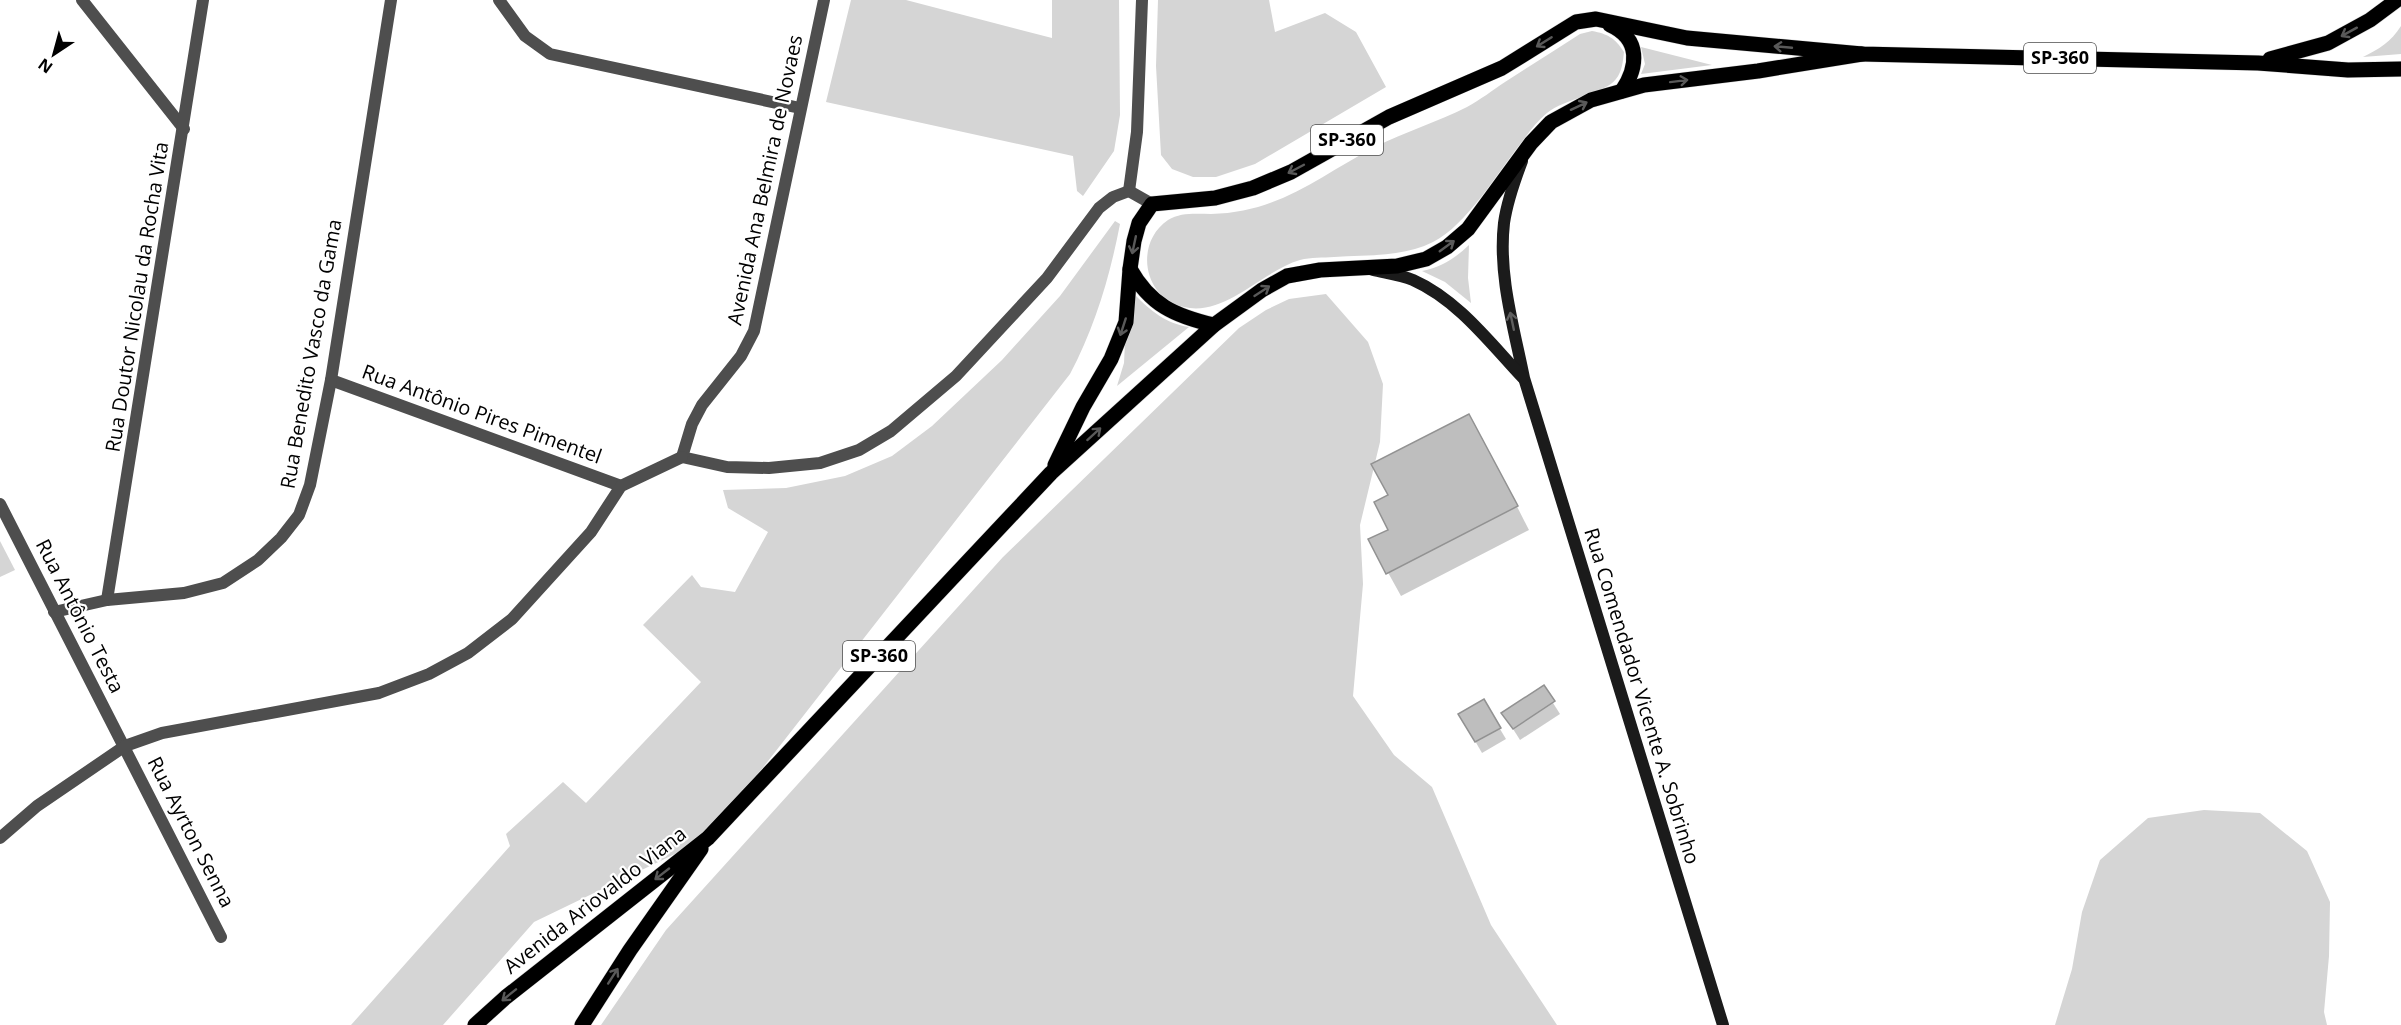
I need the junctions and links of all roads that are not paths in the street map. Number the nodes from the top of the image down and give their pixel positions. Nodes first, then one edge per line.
1 (82, 0) edge
2 (203, 0) edge
3 (391, 0) edge
4 (499, 0) edge
5 (824, 0) edge
6 (1142, 0) edge
7 (2397, 0) edge
8 (1596, 19) junction
9 (1862, 54) junction
10 (2258, 63) junction
11 (2401, 69) edge
12 (1622, 92) junction
13 (800, 108) junction
14 (184, 129) junction
15 (1527, 149) junction
16 (1129, 191) junction
17 (1152, 204) junction
18 (1363, 268) junction
19 (1130, 269) junction
20 (1214, 325) junction
21 (1524, 378) junction
22 (331, 380) junction
23 (682, 457) junction
24 (1051, 473) junction
25 (621, 486) junction
26 (0, 504) edge
27 (107, 600) junction
28 (54, 612) junction
29 (125, 746) junction
30 (0, 838) edge
31 (708, 838) junction
32 (221, 937) dead end
33 (475, 1025) edge
34 (582, 1025) edge
35 (1723, 1025) edge

1 - 14 street
2 - 14 street, Rua Doutor Nicolau da Rocha Vita
3 - 22 street, Rua Benedito Vasco da Gama
4 - 13 street
5 - 13 street, Avenida Ana Belmira de Novaes
6 - 16 street
7 -> 10 main road, SP-360
9 -> 8 main road, SP-360
8 - 12 main road
8 -> 17 main road, SP-360
9 - 10 main road, SP-360
12 -> 9 main road, SP-360
10 - 11 main road, SP-360
15 -> 12 main road, SP-360
13 - 23 street, Avenida Ana Belmira de Novaes
14 - 27 street, Rua Doutor Nicolau da Rocha Vita
18 -> 15 main road, SP-360
21 -> 15 street, Rua Comendador Vicente A. Sobrinho
16 - 17 street
16 - 23 street
17 -> 19 main road, SP-360
20 -> 18 main road, SP-360
18 - 21 street
19 - 20 main road
19 -> 24 main road, SP-360
24 -> 20 main road, SP-360
21 - 35 street, Rua Comendador Vicente A. Sobrinho
22 - 25 street, Rua Antônio Pires Pimentel
22 - 27 street, Rua Benedito Vasco da Gama
23 - 25 street
24 - 31 main road, SP-360
25 - 29 street
26 - 28 street, Rua Antônio Testa
27 - 28 street, Rua Benedito Vasco da Gama
28 - 29 street, Rua Antônio Testa
29 - 30 street
29 - 32 street, Rua Ayrton Senna
31 -> 33 main road, Avenida Ariovaldo Viana / SP-360
34 -> 31 main road, Avenida Ariovaldo Viana / SP-360

